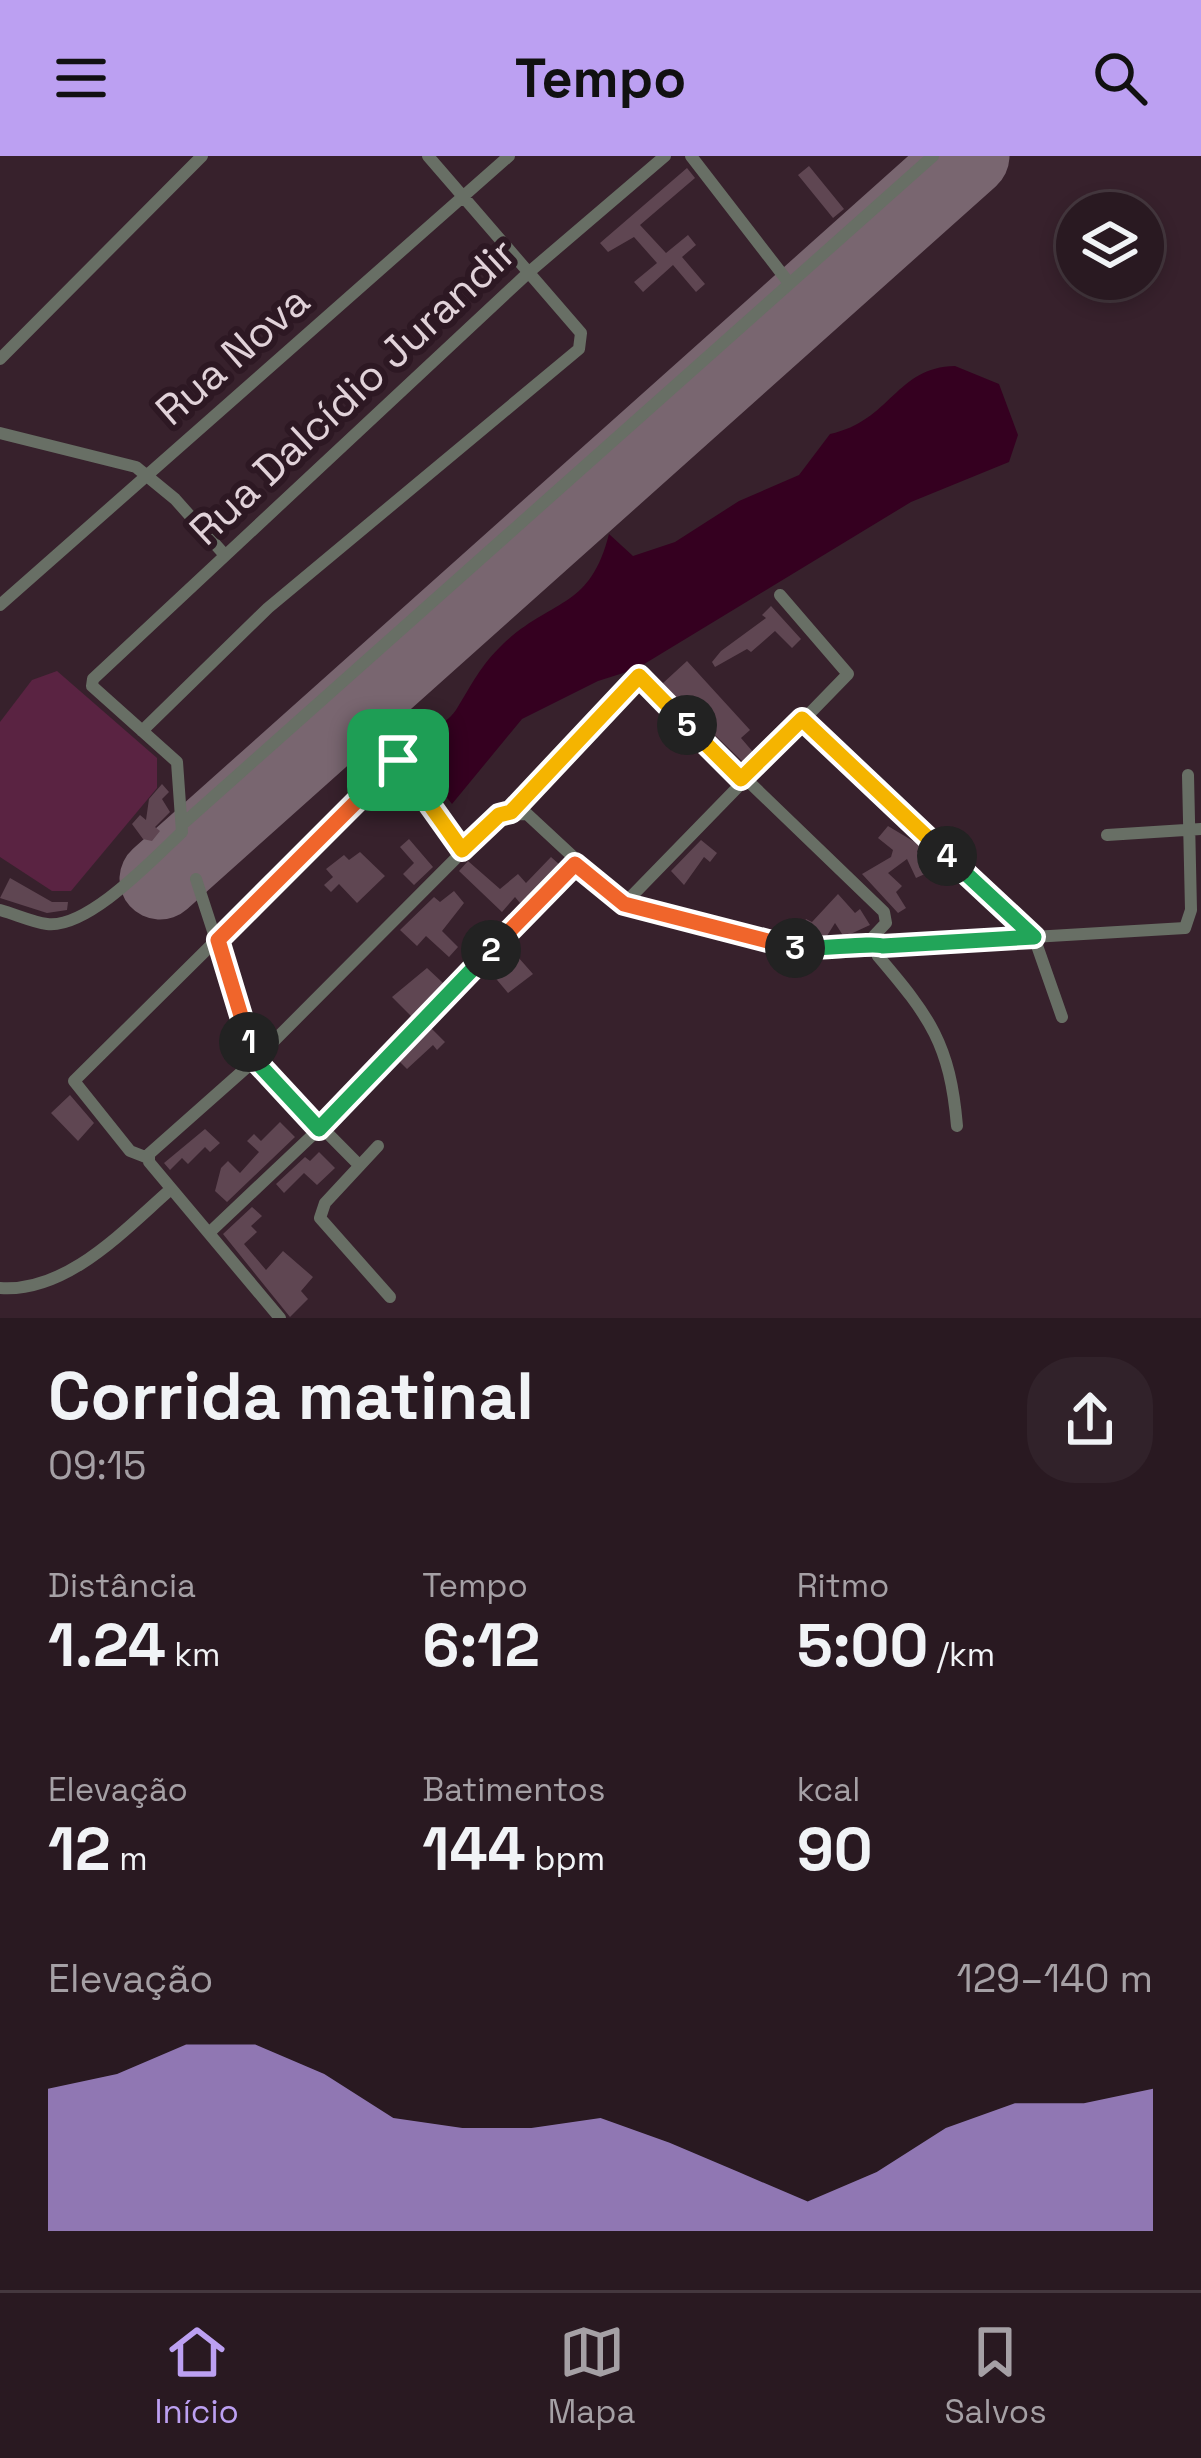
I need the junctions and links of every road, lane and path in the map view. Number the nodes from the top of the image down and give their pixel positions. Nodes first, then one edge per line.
1 (202, 156) edge
2 (428, 156) edge
3 (509, 156) edge
4 (665, 156) edge
5 (691, 156) edge
6 (934, 156) edge
7 (461, 199) junction
8 (528, 273) junction
9 (789, 284) junction
10 (0, 359) edge
11 (0, 433) edge
12 (145, 473) junction
13 (223, 553) junction
14 (780, 595) dead end
15 (0, 605) edge
16 (802, 719) junction
17 (371, 723) dead end
18 (142, 731) junction
19 (398, 760) junction
20 (1188, 775) dead end
21 (741, 779) junction
22 (516, 812) junction
23 (185, 822) junction
24 (1195, 830) edge
25 (1107, 835) dead end
26 (462, 850) junction
27 (575, 864) junction
28 (196, 879) dead end
29 (624, 904) junction
30 (0, 910) edge
31 (1034, 937) junction
32 (218, 940) junction
33 (876, 943) junction
34 (1062, 1017) dead end
35 (255, 1060) junction
36 (957, 1126) dead end
37 (319, 1129) junction
38 (378, 1146) dead end
39 (149, 1156) junction
40 (359, 1166) junction
41 (171, 1189) junction
42 (208, 1233) junction
43 (0, 1288) edge
44 (390, 1297) dead end
45 (280, 1318) edge

1 - 10 street
2 - 7 street
3 - 7 street, Rua Nova
4 - 8 street, Rua Dalcídio Jurandir
5 - 9 street
6 - 9 street
7 - 8 street
7 - 12 street, Rua Nova
8 - 13 street, Rua Dalcídio Jurandir
8 - 18 street
9 - 23 street
11 - 12 street
12 - 13 street
12 - 15 street, Rua Nova
13 - 18 street, Rua Dalcídio Jurandir
14 - 16 street
16 - 21 street
16 - 31 street
17 - 19 street
18 - 23 street
19 - 26 street
19 - 32 street
20 - 24 street
21 - 22 street
21 - 29 street
21 - 33 street
22 - 26 street
22 - 27 street
23 - 30 street
24 - 25 street
24 - 31 street
26 - 35 street
27 - 29 street
27 - 37 street
28 - 32 street
29 - 33 street
31 - 33 street
31 - 34 street
32 - 35 street
32 - 39 street
33 - 36 street
35 - 37 street
35 - 39 street
37 - 40 street
37 - 42 street
38 - 40 street
39 - 41 street
40 - 44 street
41 - 42 street
41 - 43 street
42 - 45 street

